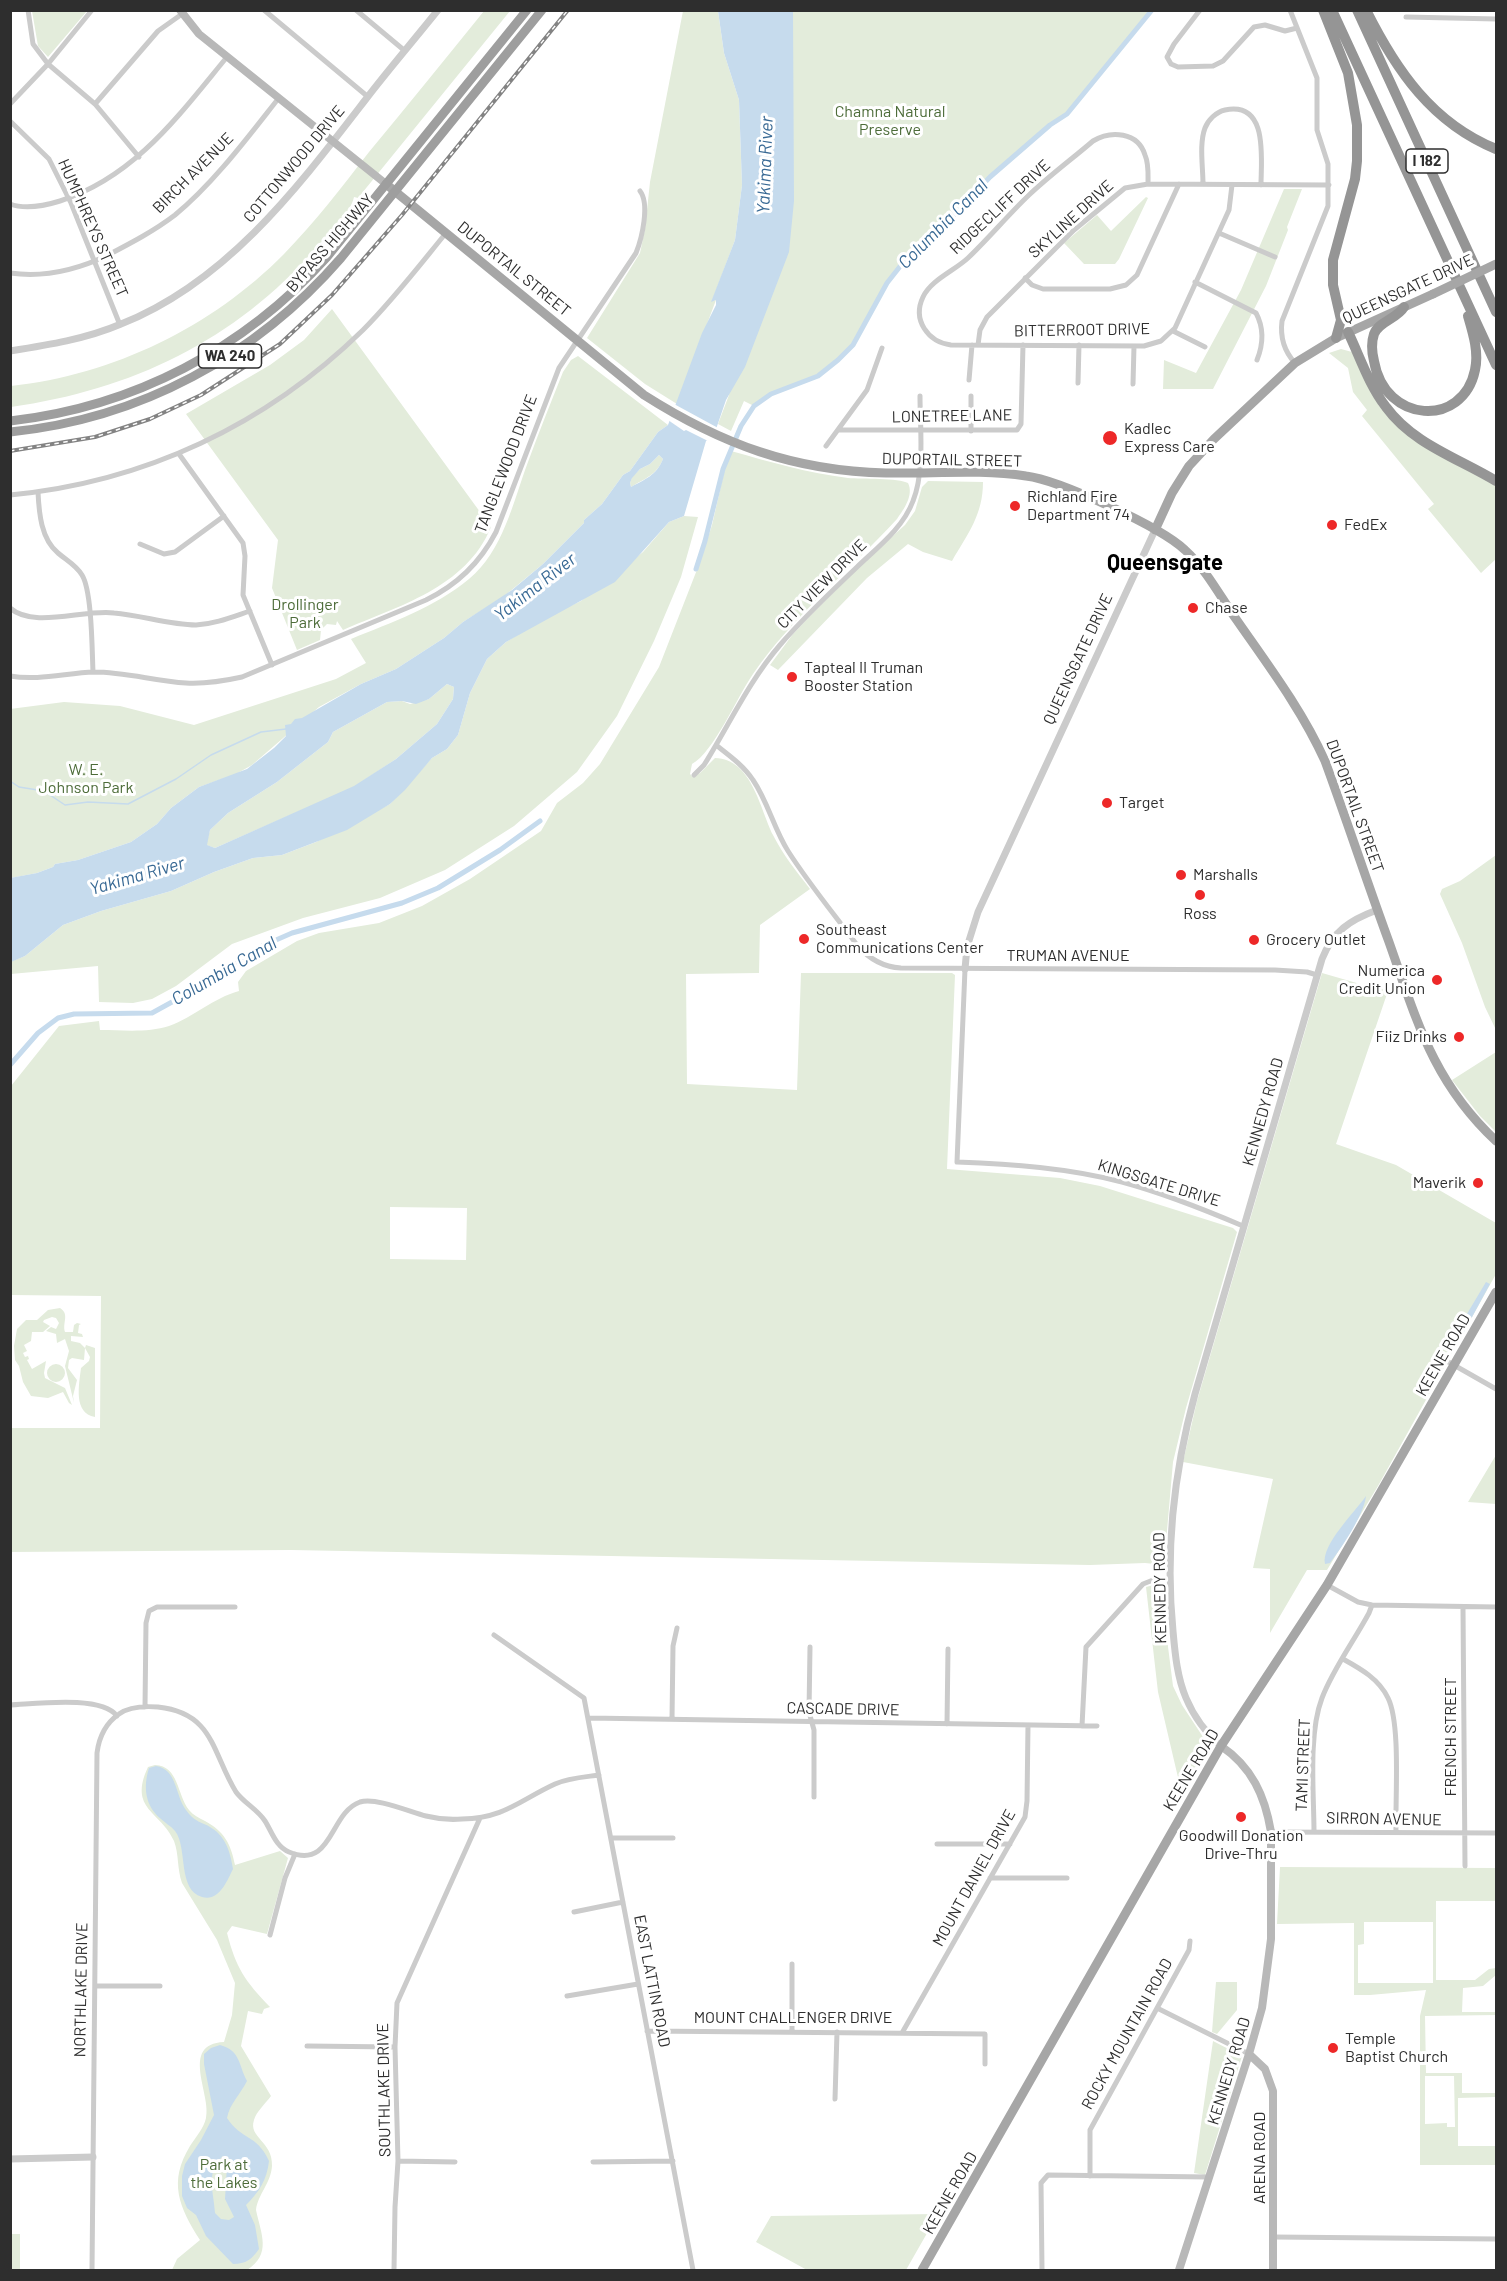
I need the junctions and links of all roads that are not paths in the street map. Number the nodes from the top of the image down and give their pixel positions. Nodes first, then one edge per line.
1 (28, 10) edge
2 (92, 10) edge
3 (264, 10) edge
4 (356, 10) edge
5 (438, 10) edge
6 (527, 10) edge
7 (542, 10) edge
8 (1200, 10) edge
9 (1290, 10) edge
10 (1323, 10) edge
11 (1332, 10) edge
12 (1357, 10) edge
13 (1366, 10) edge
14 (181, 12) edge
15 (1406, 17) dead end
16 (1497, 19) edge
17 (1297, 28) junction
18 (405, 51) junction
19 (227, 57) junction
20 (1168, 61) junction
21 (48, 64) junction
22 (1162, 64) dead end
23 (367, 96) junction
24 (278, 99) junction
25 (10, 104) edge
26 (95, 104) junction
27 (10, 121) edge
28 (333, 143) junction
29 (1497, 149) edge
30 (139, 157) junction
31 (386, 184) junction
32 (1148, 184) junction
33 (1179, 184) junction
34 (1203, 184) junction
35 (1261, 184) junction
36 (1329, 184) junction
37 (1232, 185) junction
38 (640, 191) dead end
39 (395, 192) junction
40 (69, 198) junction
41 (10, 204) edge
42 (446, 233) junction
43 (1219, 233) junction
44 (1446, 256) junction
45 (1275, 257) dead end
46 (95, 261) junction
47 (1497, 264) edge
48 (10, 273) edge
49 (1025, 278) junction
50 (1196, 282) junction
51 (1404, 307) junction
52 (1497, 312) edge
53 (120, 325) junction
54 (1173, 331) junction
55 (1348, 333) junction
56 (1336, 338) junction
57 (577, 341) junction
58 (975, 345) junction
59 (1023, 345) junction
60 (1079, 345) junction
61 (1134, 346) junction
62 (1205, 347) dead end
63 (882, 348) dead end
64 (10, 351) edge
65 (1257, 360) dead end
66 (1295, 363) junction
67 (1497, 365) edge
68 (969, 380) dead end
69 (1078, 383) dead end
70 (1133, 384) dead end
71 (920, 396) dead end
72 (971, 396) dead end
73 (10, 421) edge
74 (838, 430) junction
75 (920, 431) junction
76 (971, 431) junction
77 (10, 432) edge
78 (826, 446) dead end
79 (180, 454) junction
80 (920, 474) junction
81 (1497, 481) edge
82 (38, 492) junction
83 (10, 495) edge
84 (224, 516) junction
85 (1155, 530) junction
86 (140, 544) dead end
87 (10, 608) edge
88 (250, 611) junction
89 (89, 613) junction
90 (272, 665) junction
91 (93, 672) junction
92 (10, 676) edge
93 (716, 745) junction
94 (694, 775) dead end
95 (1377, 910) junction
96 (965, 969) junction
97 (1317, 975) junction
98 (1497, 1141) edge
99 (957, 1162) joint
100 (1243, 1226) junction
101 (1497, 1292) edge
102 (1438, 1356) dead end
103 (1455, 1365) junction
104 (1497, 1389) edge
105 (1170, 1579) junction
106 (1327, 1585) junction
107 (1372, 1605) junction
108 (235, 1607) dead end
109 (1464, 1607) junction
110 (1497, 1607) edge
111 (677, 1628) dead end
112 (494, 1635) dead end
113 (810, 1647) dead end
114 (948, 1649) dead end
115 (1343, 1659) junction
116 (10, 1705) edge
117 (145, 1707) junction
118 (117, 1716) junction
119 (589, 1718) junction
120 (672, 1719) junction
121 (812, 1722) junction
122 (947, 1724) junction
123 (1028, 1725) junction
124 (1082, 1726) junction
125 (1097, 1726) dead end
126 (1221, 1746) junction
127 (599, 1775) junction
128 (814, 1797) dead end
129 (480, 1818) junction
130 (1271, 1832) junction
131 (1314, 1832) junction
132 (1396, 1832) junction
133 (1465, 1833) junction
134 (1497, 1833) edge
135 (611, 1838) junction
136 (673, 1838) dead end
137 (937, 1844) dead end
138 (1010, 1844) junction
139 (295, 1854) junction
140 (1465, 1866) dead end
141 (990, 1878) junction
142 (1067, 1878) dead end
143 (623, 1902) junction
144 (574, 1912) dead end
145 (270, 1935) dead end
146 (1190, 1941) dead end
147 (792, 1964) dead end
148 (638, 1984) junction
149 (95, 1986) junction
150 (160, 1986) dead end
151 (567, 1996) dead end
152 (1157, 2008) junction
153 (647, 2031) junction
154 (792, 2032) junction
155 (837, 2032) junction
156 (902, 2033) junction
157 (307, 2046) dead end
158 (395, 2047) junction
159 (1249, 2054) junction
160 (985, 2064) dead end
161 (835, 2099) dead end
162 (93, 2157) junction
163 (10, 2159) edge
164 (673, 2161) junction
165 (398, 2162) junction
166 (455, 2162) dead end
167 (593, 2162) dead end
168 (1090, 2176) junction
169 (1209, 2177) junction
170 (1273, 2237) junction
171 (1497, 2239) edge
172 (92, 2271) edge
173 (394, 2271) edge
174 (693, 2271) edge
175 (922, 2271) edge
176 (1042, 2271) edge
177 (1179, 2271) edge
178 (1274, 2271) edge

1 - 21 street
2 - 21 street
3 - 23 street
4 - 18 street
5 - 18 street, COTTONWOOD DRIVE
6 - 31 highway, BYPASS HIGHWAY / WA 240
7 - 39 highway, BYPASS HIGHWAY / WA 240
8 - 20 street
9 - 17 street
10 - 56 highway
11 - 44 highway, I 182
12 - 52 highway, I 182
13 - 29 highway
14 - 19 main road, DUPORTAIL STREET
14 - 26 street
15 - 16 street
17 - 20 street
17 - 36 street
18 - 23 street, COTTONWOOD DRIVE
19 - 24 main road, DUPORTAIL STREET
19 - 30 street
20 - 22 street
21 - 25 street
21 - 26 street
23 - 28 street, COTTONWOOD DRIVE
24 - 28 main road, DUPORTAIL STREET
24 - 46 street, BIRCH AVENUE
26 - 30 street
27 - 40 street, HUMPHREYS STREET
28 - 31 main road, DUPORTAIL STREET
28 - 53 street, COTTONWOOD DRIVE
30 - 40 street
31 - 39 main road, DUPORTAIL STREET
31 - 73 highway, BYPASS HIGHWAY / WA 240
32 - 33 street, SKYLINE DRIVE
32 - 49 street, SKYLINE DRIVE
32 - 58 street, RIDGECLIFF DRIVE
33 - 34 street, SKYLINE DRIVE
33 - 49 street
34 - 35 street
34 - 37 street, SKYLINE DRIVE
35 - 36 street, SKYLINE DRIVE
35 - 37 street, SKYLINE DRIVE
36 - 66 street
37 - 43 street, BITTERROOT DRIVE
38 - 57 street, TANGLEWOOD DRIVE
39 - 42 main road, DUPORTAIL STREET
39 - 77 highway, BYPASS HIGHWAY / WA 240
40 - 41 street
40 - 46 street, HUMPHREYS STREET
42 - 57 main road, DUPORTAIL STREET
42 - 79 street
43 - 45 street
43 - 50 street, BITTERROOT DRIVE
44 - 51 highway
44 - 67 highway, I 182
46 - 48 street, BIRCH AVENUE
46 - 53 street, HUMPHREYS STREET
47 - 51 main road, QUEENSGATE DRIVE, bridge
49 - 58 street, SKYLINE DRIVE
50 - 54 street, BITTERROOT DRIVE
50 - 65 street
51 - 55 main road, QUEENSGATE DRIVE
53 - 64 street, COTTONWOOD DRIVE
54 - 61 street, BITTERROOT DRIVE
54 - 62 street
55 - 56 main road, QUEENSGATE DRIVE
55 - 81 highway
56 - 66 main road, QUEENSGATE DRIVE
57 - 80 main road, DUPORTAIL STREET
57 - 90 street, TANGLEWOOD DRIVE
58 - 59 street, BITTERROOT DRIVE
58 - 68 street, SKYLINE DRIVE
59 - 60 street, BITTERROOT DRIVE
59 - 76 street, LONETREE LANE
60 - 61 street, BITTERROOT DRIVE
60 - 69 street
61 - 70 street
63 - 74 street
66 - 85 main road, QUEENSGATE DRIVE
71 - 75 street, CITY VIEW DRIVE
72 - 76 street
74 - 75 street, LONETREE LANE
74 - 78 street
75 - 76 street, LONETREE LANE
75 - 80 street, CITY VIEW DRIVE
79 - 82 street
79 - 84 street
80 - 85 main road, DUPORTAIL STREET
80 - 93 street, CITY VIEW DRIVE
82 - 83 street
82 - 89 street
84 - 86 street
84 - 88 street
85 - 95 main road, DUPORTAIL STREET
85 - 96 street, QUEENSGATE DRIVE
87 - 89 street
88 - 89 street
88 - 90 street
89 - 91 street
90 - 91 street, TANGLEWOOD DRIVE
91 - 92 street, TANGLEWOOD DRIVE
93 - 94 street, CITY VIEW DRIVE
93 - 96 street, TRUMAN AVENUE
95 - 97 street, KENNEDY ROAD
95 - 98 main road, DUPORTAIL STREET
96 - 97 street, TRUMAN AVENUE
96 - 99 street, QUEENSGATE DRIVE
97 - 100 street, KENNEDY ROAD
99 - 100 street, KINGSGATE DRIVE
100 - 105 street, KENNEDY ROAD
101 - 103 main road, KEENE ROAD
102 - 103 street
103 - 104 street
103 - 106 main road, KEENE ROAD
105 - 124 street
105 - 126 street, KENNEDY ROAD
106 - 107 street
106 - 126 main road, KEENE ROAD
107 - 109 street
107 - 115 street, TAMI STREET
108 - 117 street
109 - 110 street
109 - 133 street, FRENCH STREET
111 - 120 street
112 - 119 street, EAST LATTIN ROAD
113 - 121 street
114 - 122 street
115 - 131 street, TAMI STREET
115 - 132 street
116 - 118 street
117 - 118 street
117 - 139 street
118 - 149 street, NORTHLAKE DRIVE
119 - 120 street, CASCADE DRIVE
119 - 127 street, EAST LATTIN ROAD
120 - 121 street, CASCADE DRIVE
121 - 122 street, CASCADE DRIVE
121 - 128 street
122 - 123 street, CASCADE DRIVE
123 - 124 street, CASCADE DRIVE
123 - 138 street, MOUNT DANIEL DRIVE
124 - 125 street, CASCADE DRIVE
126 - 130 main road, KENNEDY ROAD
126 - 175 main road, KEENE ROAD
127 - 129 street
127 - 135 street, EAST LATTIN ROAD
129 - 139 street
129 - 158 street, SOUTHLAKE DRIVE
130 - 131 street, SIRRON AVENUE
130 - 159 main road, KENNEDY ROAD
131 - 132 street, SIRRON AVENUE
132 - 133 street, SIRRON AVENUE
133 - 134 street, SIRRON AVENUE
133 - 140 street, FRENCH STREET
135 - 136 street
135 - 143 street, EAST LATTIN ROAD
137 - 138 street
138 - 141 street, MOUNT DANIEL DRIVE
139 - 145 street
141 - 142 street
141 - 156 street, MOUNT DANIEL DRIVE
143 - 144 street
143 - 148 street, EAST LATTIN ROAD
146 - 152 street, ROCKY MOUNTAIN ROAD
147 - 154 street
148 - 151 street
148 - 153 street, EAST LATTIN ROAD
149 - 150 street
149 - 162 street, NORTHLAKE DRIVE
152 - 159 street
152 - 168 street, ROCKY MOUNTAIN ROAD
153 - 154 street, MOUNT CHALLENGER DRIVE
153 - 164 street, EAST LATTIN ROAD
154 - 155 street, MOUNT CHALLENGER DRIVE
155 - 156 street, MOUNT CHALLENGER DRIVE
155 - 161 street
156 - 160 street, MOUNT CHALLENGER DRIVE
157 - 158 street
158 - 165 street, SOUTHLAKE DRIVE
159 - 169 main road, KENNEDY ROAD
159 - 170 main road, ARENA ROAD
162 - 163 street
162 - 172 street, NORTHLAKE DRIVE
164 - 167 street
164 - 174 street, EAST LATTIN ROAD
165 - 166 street
165 - 173 street, SOUTHLAKE DRIVE
168 - 169 street
168 - 176 street
169 - 177 main road, KENNEDY ROAD
170 - 171 street
170 - 178 main road, ARENA ROAD

